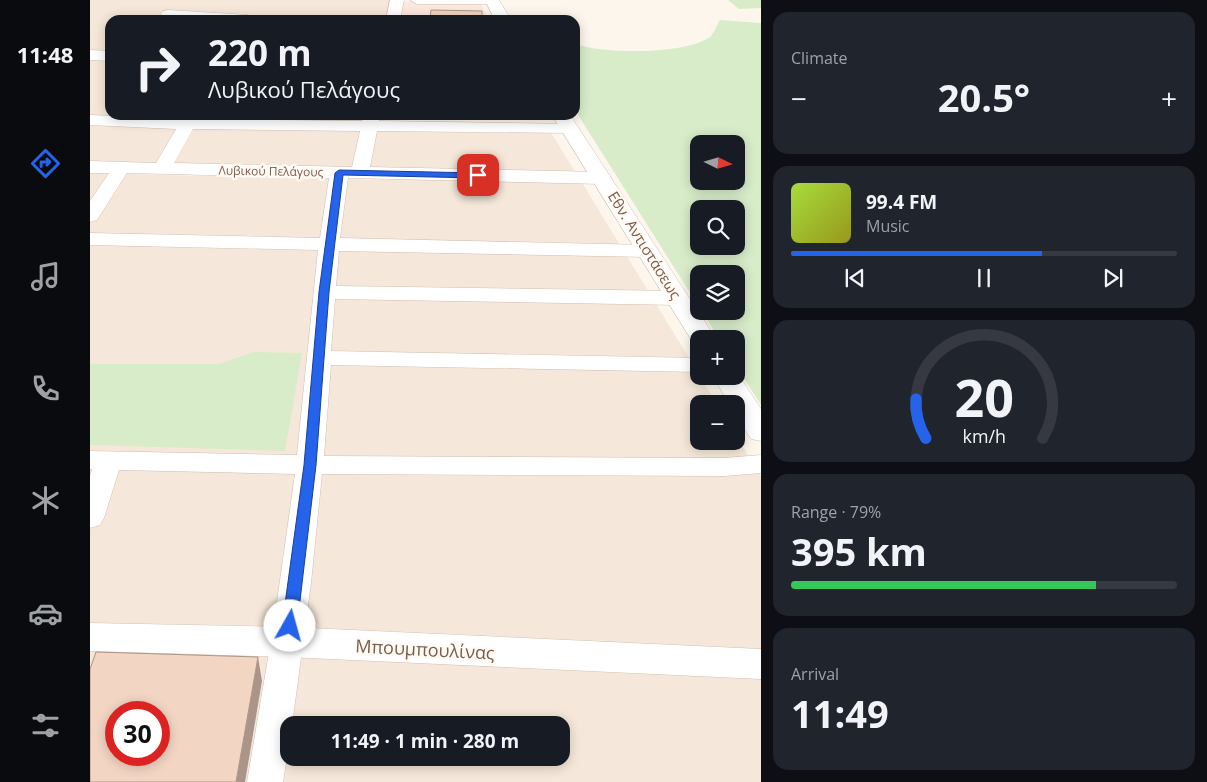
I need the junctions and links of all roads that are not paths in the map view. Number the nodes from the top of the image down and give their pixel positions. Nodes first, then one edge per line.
1 (397, 0) edge
2 (417, 0) edge
3 (492, 0) edge
4 (255, 6) dead end
5 (168, 14) dead end
6 (181, 15) edge
7 (250, 15) edge
8 (394, 15) edge
9 (501, 15) edge
10 (90, 55) edge
11 (105, 56) edge
12 (90, 120) edge
13 (105, 120) edge
14 (188, 120) edge
15 (280, 120) edge
16 (371, 121) edge
17 (566, 122) edge
18 (90, 167) edge
19 (121, 168) junction
20 (162, 169) junction
21 (350, 173) junction
22 (602, 178) junction
23 (90, 216) edge
24 (90, 239) edge
25 (329, 243) junction
26 (647, 251) junction
27 (324, 292) junction
28 (678, 298) junction
29 (698, 330) edge
30 (319, 358) junction
31 (690, 365) edge
32 (732, 385) edge
33 (761, 432) edge
34 (100, 460) edge
35 (761, 464) edge
36 (310, 465) junction
37 (90, 518) edge
38 (90, 637) edge
39 (287, 642) junction
40 (761, 664) edge
41 (266, 782) edge

1 - 8 street
2 - 3 street
3 - 9 street
4 - 7 street
5 - 6 street
10 - 11 street
12 - 13 street
14 - 20 street
15 - 16 street
16 - 17 street
16 - 21 street
17 - 22 street, Εθν. Αντιστάσεως
18 - 19 street, Λυβικού Πελάγους
19 - 20 street, Λυβικού Πελάγους
19 - 23 street
20 - 21 street, Λυβικού Πελάγους
21 - 22 street, Λυβικού Πελάγους
21 - 25 street
22 - 26 street, Εθν. Αντιστάσεως
24 - 25 street
25 - 26 street
25 - 27 street
26 - 28 street, Εθν. Αντιστάσεως
27 - 28 street
27 - 30 street
28 - 29 street, Εθν. Αντιστάσεως
30 - 31 street
30 - 36 street
32 - 33 street
34 - 36 street
34 - 37 street
35 - 36 street
36 - 39 street
38 - 39 street, Μπουμπουλίνας
39 - 40 street, Μπουμπουλίνας
39 - 41 street

